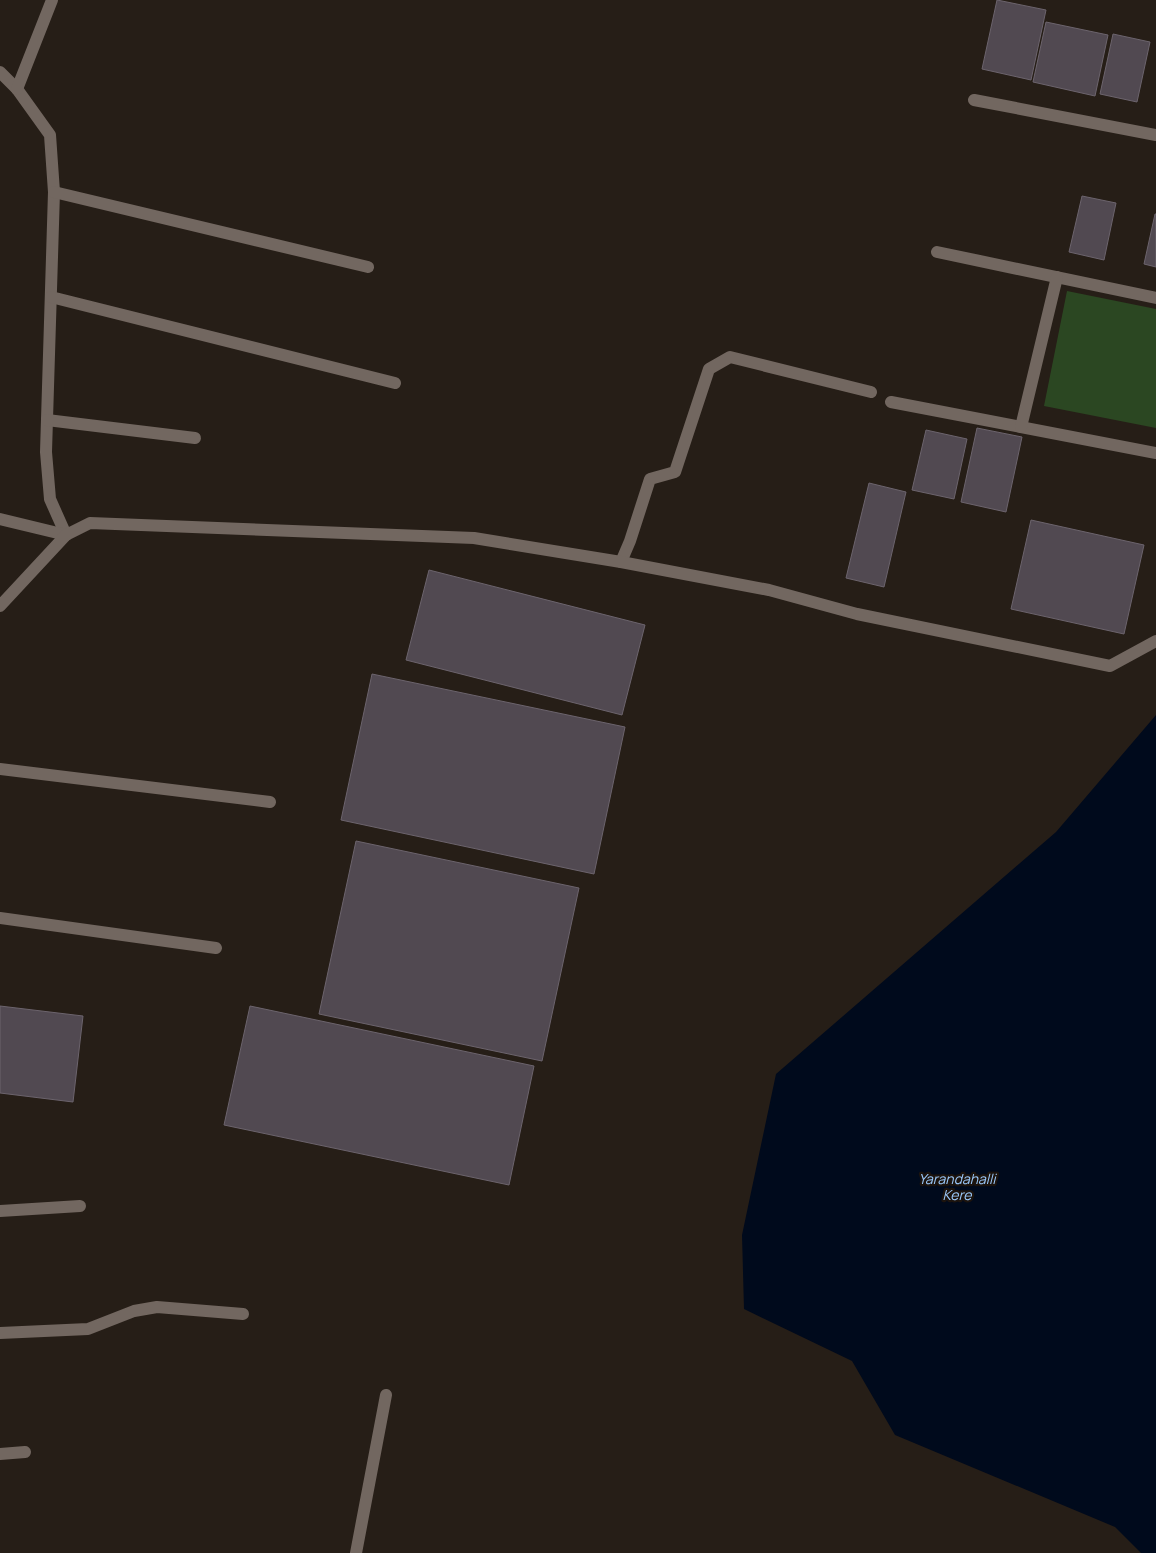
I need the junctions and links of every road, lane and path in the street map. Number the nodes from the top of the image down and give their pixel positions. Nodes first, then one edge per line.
1 (52, 0) edge
2 (0, 72) edge
3 (17, 89) junction
4 (974, 100) dead end
5 (1156, 135) edge
6 (54, 192) junction
7 (937, 252) dead end
8 (368, 267) dead end
9 (1056, 277) junction
10 (51, 297) junction
11 (1156, 298) edge
12 (395, 383) dead end
13 (871, 392) dead end
14 (891, 402) dead end
15 (47, 420) junction
16 (1020, 427) junction
17 (195, 438) dead end
18 (1156, 453) edge
19 (0, 519) edge
20 (66, 535) junction
21 (621, 562) junction
22 (0, 606) edge
23 (1156, 641) edge
24 (0, 769) edge
25 (270, 802) dead end
26 (0, 918) edge
27 (216, 948) dead end
28 (80, 1206) dead end
29 (0, 1211) edge
30 (243, 1314) dead end
31 (0, 1333) edge
32 (386, 1395) dead end
33 (25, 1452) dead end
34 (0, 1454) edge
35 (356, 1553) edge

1 - 3 street
2 - 3 street
3 - 6 street
4 - 5 street
6 - 8 street
6 - 10 street
7 - 9 street
9 - 11 street
9 - 16 street
10 - 12 street
10 - 15 street
13 - 21 street
14 - 16 street
15 - 17 street
15 - 20 street
16 - 18 street
19 - 20 street
20 - 21 street
20 - 22 street
21 - 23 street
24 - 25 street
26 - 27 street
28 - 29 street
30 - 31 street
32 - 35 street
33 - 34 street

